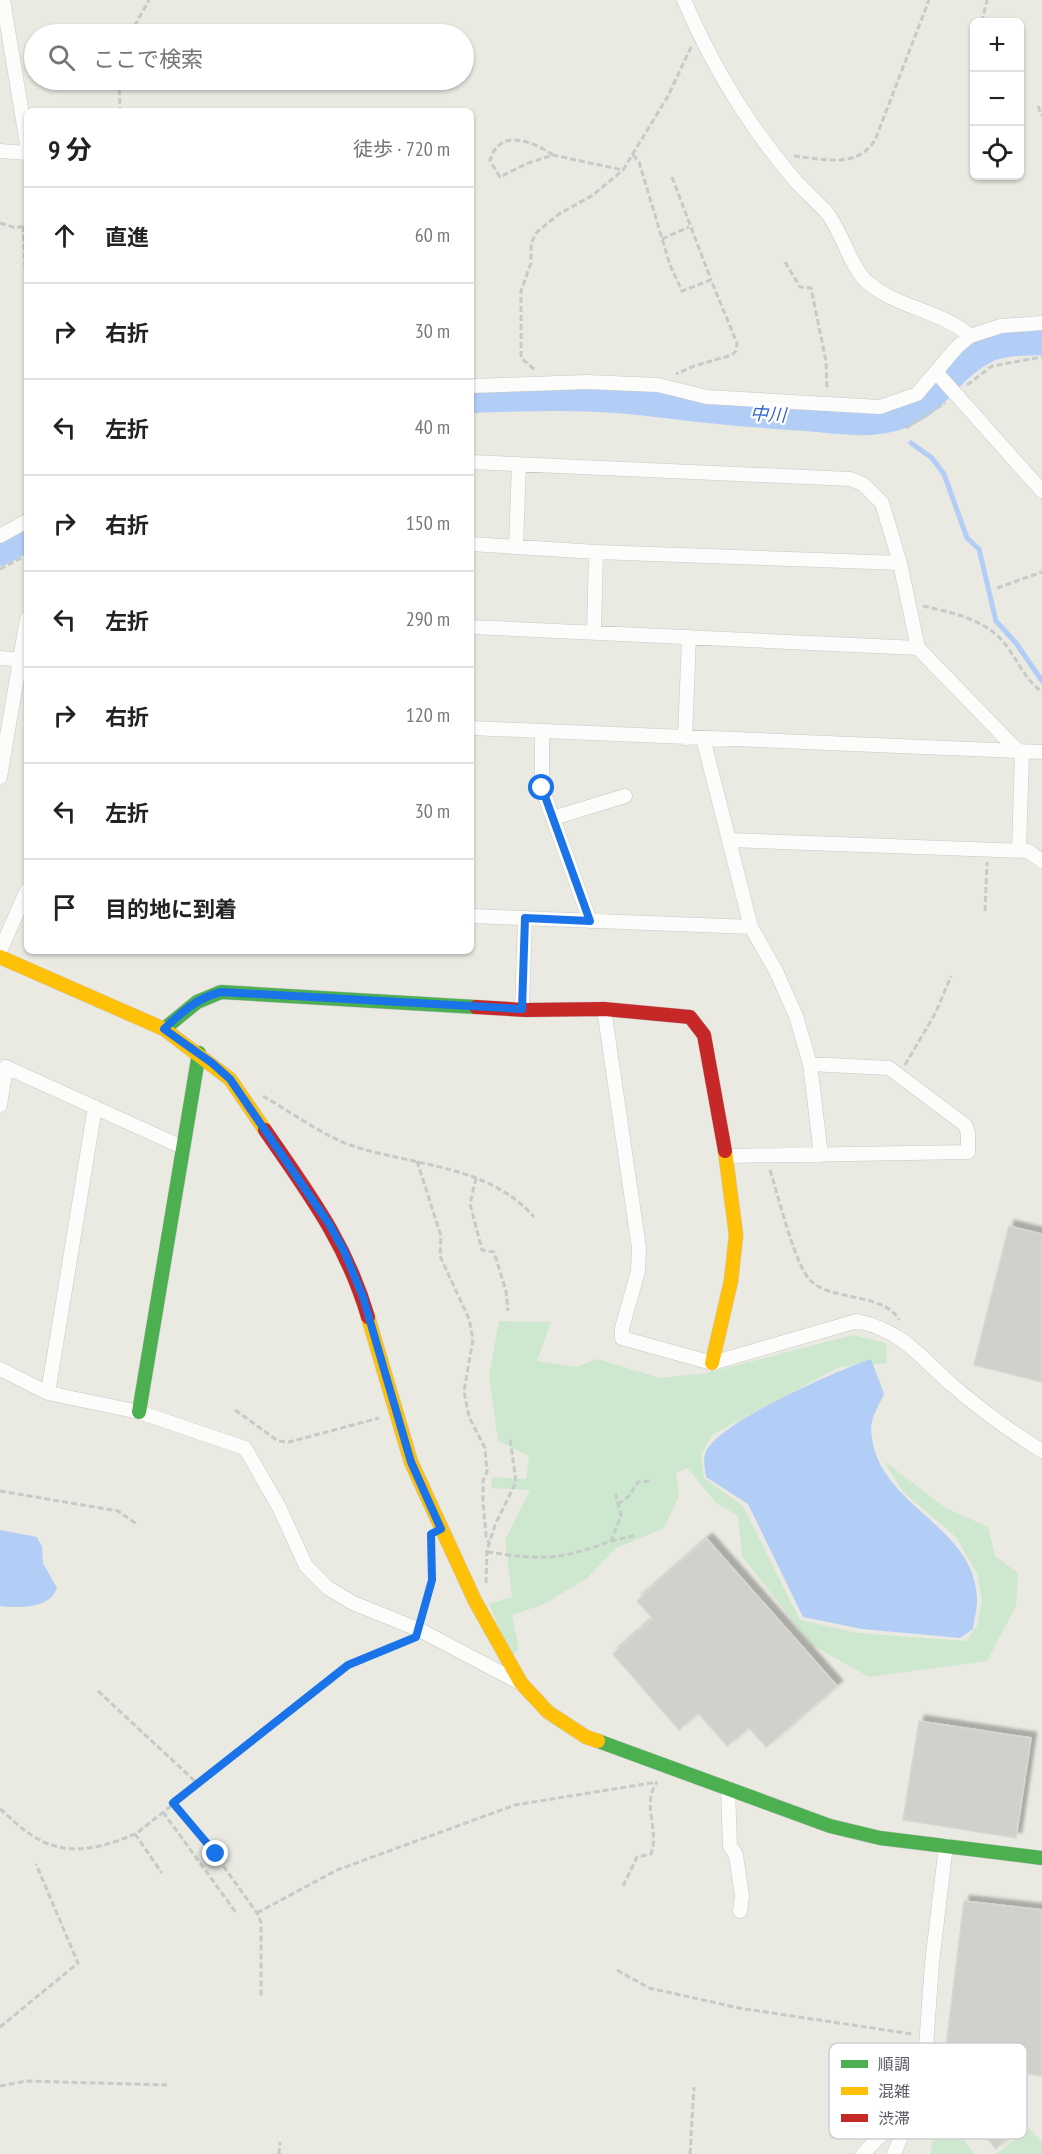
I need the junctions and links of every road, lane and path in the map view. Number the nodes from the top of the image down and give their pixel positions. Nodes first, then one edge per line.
1 (3, 0) edge
2 (149, 0) edge
3 (684, 0) edge
4 (928, 0) edge
5 (987, 0) edge
6 (983, 18) edge
7 (136, 24) edge
8 (698, 31) junction
9 (7, 54) edge
10 (119, 90) edge
11 (1038, 106) dead end
12 (120, 108) edge
13 (1042, 116) edge
14 (24, 130) edge
15 (0, 151) edge
16 (24, 153) edge
17 (775, 154) junction
18 (553, 155) junction
19 (633, 155) junction
20 (623, 170) junction
21 (672, 177) dead end
22 (0, 223) edge
23 (24, 226) edge
24 (689, 227) junction
25 (662, 239) junction
26 (785, 262) dead end
27 (711, 280) junction
28 (1042, 323) edge
29 (970, 336) junction
30 (1042, 357) edge
31 (534, 369) dead end
32 (936, 372) junction
33 (673, 378) dead end
34 (474, 386) edge
35 (954, 392) junction
36 (828, 404) junction
37 (906, 428) dead end
38 (474, 462) edge
39 (519, 464) junction
40 (1042, 491) edge
41 (24, 523) edge
42 (0, 536) edge
43 (474, 544) edge
44 (516, 546) junction
45 (596, 552) junction
46 (24, 556) edge
47 (900, 563) junction
48 (0, 568) edge
49 (1042, 572) edge
50 (997, 588) dead end
51 (909, 606) junction
52 (474, 627) edge
53 (594, 632) junction
54 (688, 637) junction
55 (918, 648) junction
56 (0, 658) edge
57 (24, 660) edge
58 (1042, 692) edge
59 (474, 728) edge
60 (542, 731) junction
61 (685, 738) junction
62 (704, 738) junction
63 (3, 746) edge
64 (1020, 752) junction
65 (1042, 752) edge
66 (0, 777) edge
67 (624, 796) dead end
68 (553, 818) junction
69 (729, 840) junction
70 (988, 851) junction
71 (1019, 851) junction
72 (1042, 861) edge
73 (24, 897) edge
74 (985, 911) dead end
75 (474, 916) edge
76 (525, 918) junction
77 (590, 921) junction
78 (751, 927) junction
79 (0, 951) edge
80 (0, 957) edge
81 (951, 976) dead end
82 (522, 1009) junction
83 (604, 1009) junction
84 (164, 1029) junction
85 (199, 1053) junction
86 (810, 1064) junction
87 (3, 1066) edge
88 (899, 1076) junction
89 (241, 1096) junction
90 (0, 1105) edge
91 (95, 1107) junction
92 (183, 1147) junction
93 (821, 1155) junction
94 (726, 1156) junction
95 (766, 1156) junction
96 (417, 1161) junction
97 (476, 1178) junction
98 (534, 1217) dead end
99 (508, 1311) dead end
100 (897, 1335) junction
101 (712, 1363) junction
102 (0, 1369) edge
103 (48, 1393) junction
104 (235, 1410) dead end
105 (139, 1412) junction
106 (397, 1413) junction
107 (510, 1438) dead end
108 (1042, 1451) edge
109 (650, 1482) dead end
110 (0, 1491) edge
111 (615, 1491) dead end
112 (618, 1504) junction
113 (138, 1525) dead end
114 (637, 1535) dead end
115 (611, 1541) junction
116 (489, 1543) junction
117 (431, 1552) dead end
118 (487, 1552) junction
119 (474, 1598) junction
120 (420, 1630) junction
121 (521, 1683) junction
122 (98, 1691) dead end
123 (676, 1768) junction
124 (657, 1782) junction
125 (197, 1784) junction
126 (728, 1788) junction
127 (173, 1803) junction
128 (0, 1809) edge
129 (163, 1812) junction
130 (135, 1834) junction
131 (946, 1845) junction
132 (1042, 1858) edge
133 (36, 1864) dead end
134 (162, 1873) dead end
135 (623, 1886) dead end
136 (740, 1911) dead end
137 (257, 1913) junction
138 (237, 1914) dead end
139 (617, 1970) dead end
140 (261, 1998) dead end
141 (0, 2027) edge
142 (925, 2036) junction
143 (925, 2043) edge
144 (167, 2085) dead end
145 (0, 2086) edge
146 (694, 2088) dead end
147 (877, 2139) edge
148 (900, 2139) edge
149 (280, 2142) dead end
150 (279, 2154) edge
151 (690, 2154) edge
152 (863, 2154) edge
153 (894, 2154) edge

1 - 9 street
2 - 7 path
3 - 8 street
4 - 17 path
5 - 6 path
8 - 17 street
8 - 19 path
9 - 14 street
10 - 12 path
11 - 13 path
15 - 16 street
17 - 29 street
18 - 18 path
18 - 20 path
19 - 20 path
19 - 25 path
20 - 31 path
21 - 24 path
22 - 23 path
24 - 25 path
24 - 27 path
25 - 27 path
26 - 36 path
27 - 33 path
28 - 29 street
29 - 32 street
30 - 35 path
32 - 35 street
32 - 36 street
34 - 36 street
35 - 37 path
35 - 40 street
38 - 39 street
39 - 44 street
39 - 47 street
41 - 42 street
43 - 44 street
44 - 45 street
45 - 47 street
45 - 53 street
46 - 48 path
47 - 51 street
49 - 50 path
51 - 55 street
51 - 58 path
52 - 53 street
53 - 54 street
54 - 55 street
54 - 61 street
55 - 64 street
56 - 57 street
57 - 63 street
59 - 60 street
60 - 61 street
60 - 68 street
61 - 62 street
62 - 64 street
62 - 69 street
63 - 66 street
64 - 65 street
64 - 71 street
67 - 68 street
68 - 77 street
69 - 70 street
69 - 78 street
70 - 71 street
70 - 74 path
71 - 72 street
73 - 79 street
75 - 76 street
76 - 77 street
76 - 82 street
77 - 78 street
78 - 86 street
80 - 84 street
81 - 88 path
82 - 83 street
82 - 84 street
83 - 94 street
83 - 101 street
84 - 85 street
85 - 89 street
85 - 92 street
86 - 88 street
86 - 93 street
87 - 90 street
87 - 91 street
88 - 93 street
89 - 96 path
89 - 106 street
91 - 92 street
91 - 103 street
92 - 105 street
93 - 95 street
94 - 95 street
94 - 101 street
95 - 100 path
96 - 97 path
96 - 116 path
97 - 98 path
97 - 99 path
100 - 101 street
100 - 108 street
102 - 103 street
103 - 105 street
104 - 106 path
105 - 120 street
106 - 119 street
107 - 116 path
109 - 112 path
110 - 113 path
111 - 112 path
112 - 115 path
114 - 115 path
115 - 118 path
116 - 118 path
117 - 120 path
118 - 119 path
119 - 121 street
120 - 121 street
120 - 125 path
121 - 123 street
122 - 125 path
123 - 124 path
123 - 126 street
124 - 135 path
124 - 137 path
125 - 127 path
126 - 131 street
126 - 136 street
127 - 129 path
127 - 137 path
128 - 130 path
129 - 130 path
129 - 138 path
130 - 134 path
131 - 132 street
131 - 142 street
133 - 141 path
137 - 140 path
139 - 142 path
142 - 143 street
144 - 145 path
146 - 151 path
147 - 152 street
148 - 153 street
149 - 150 path

